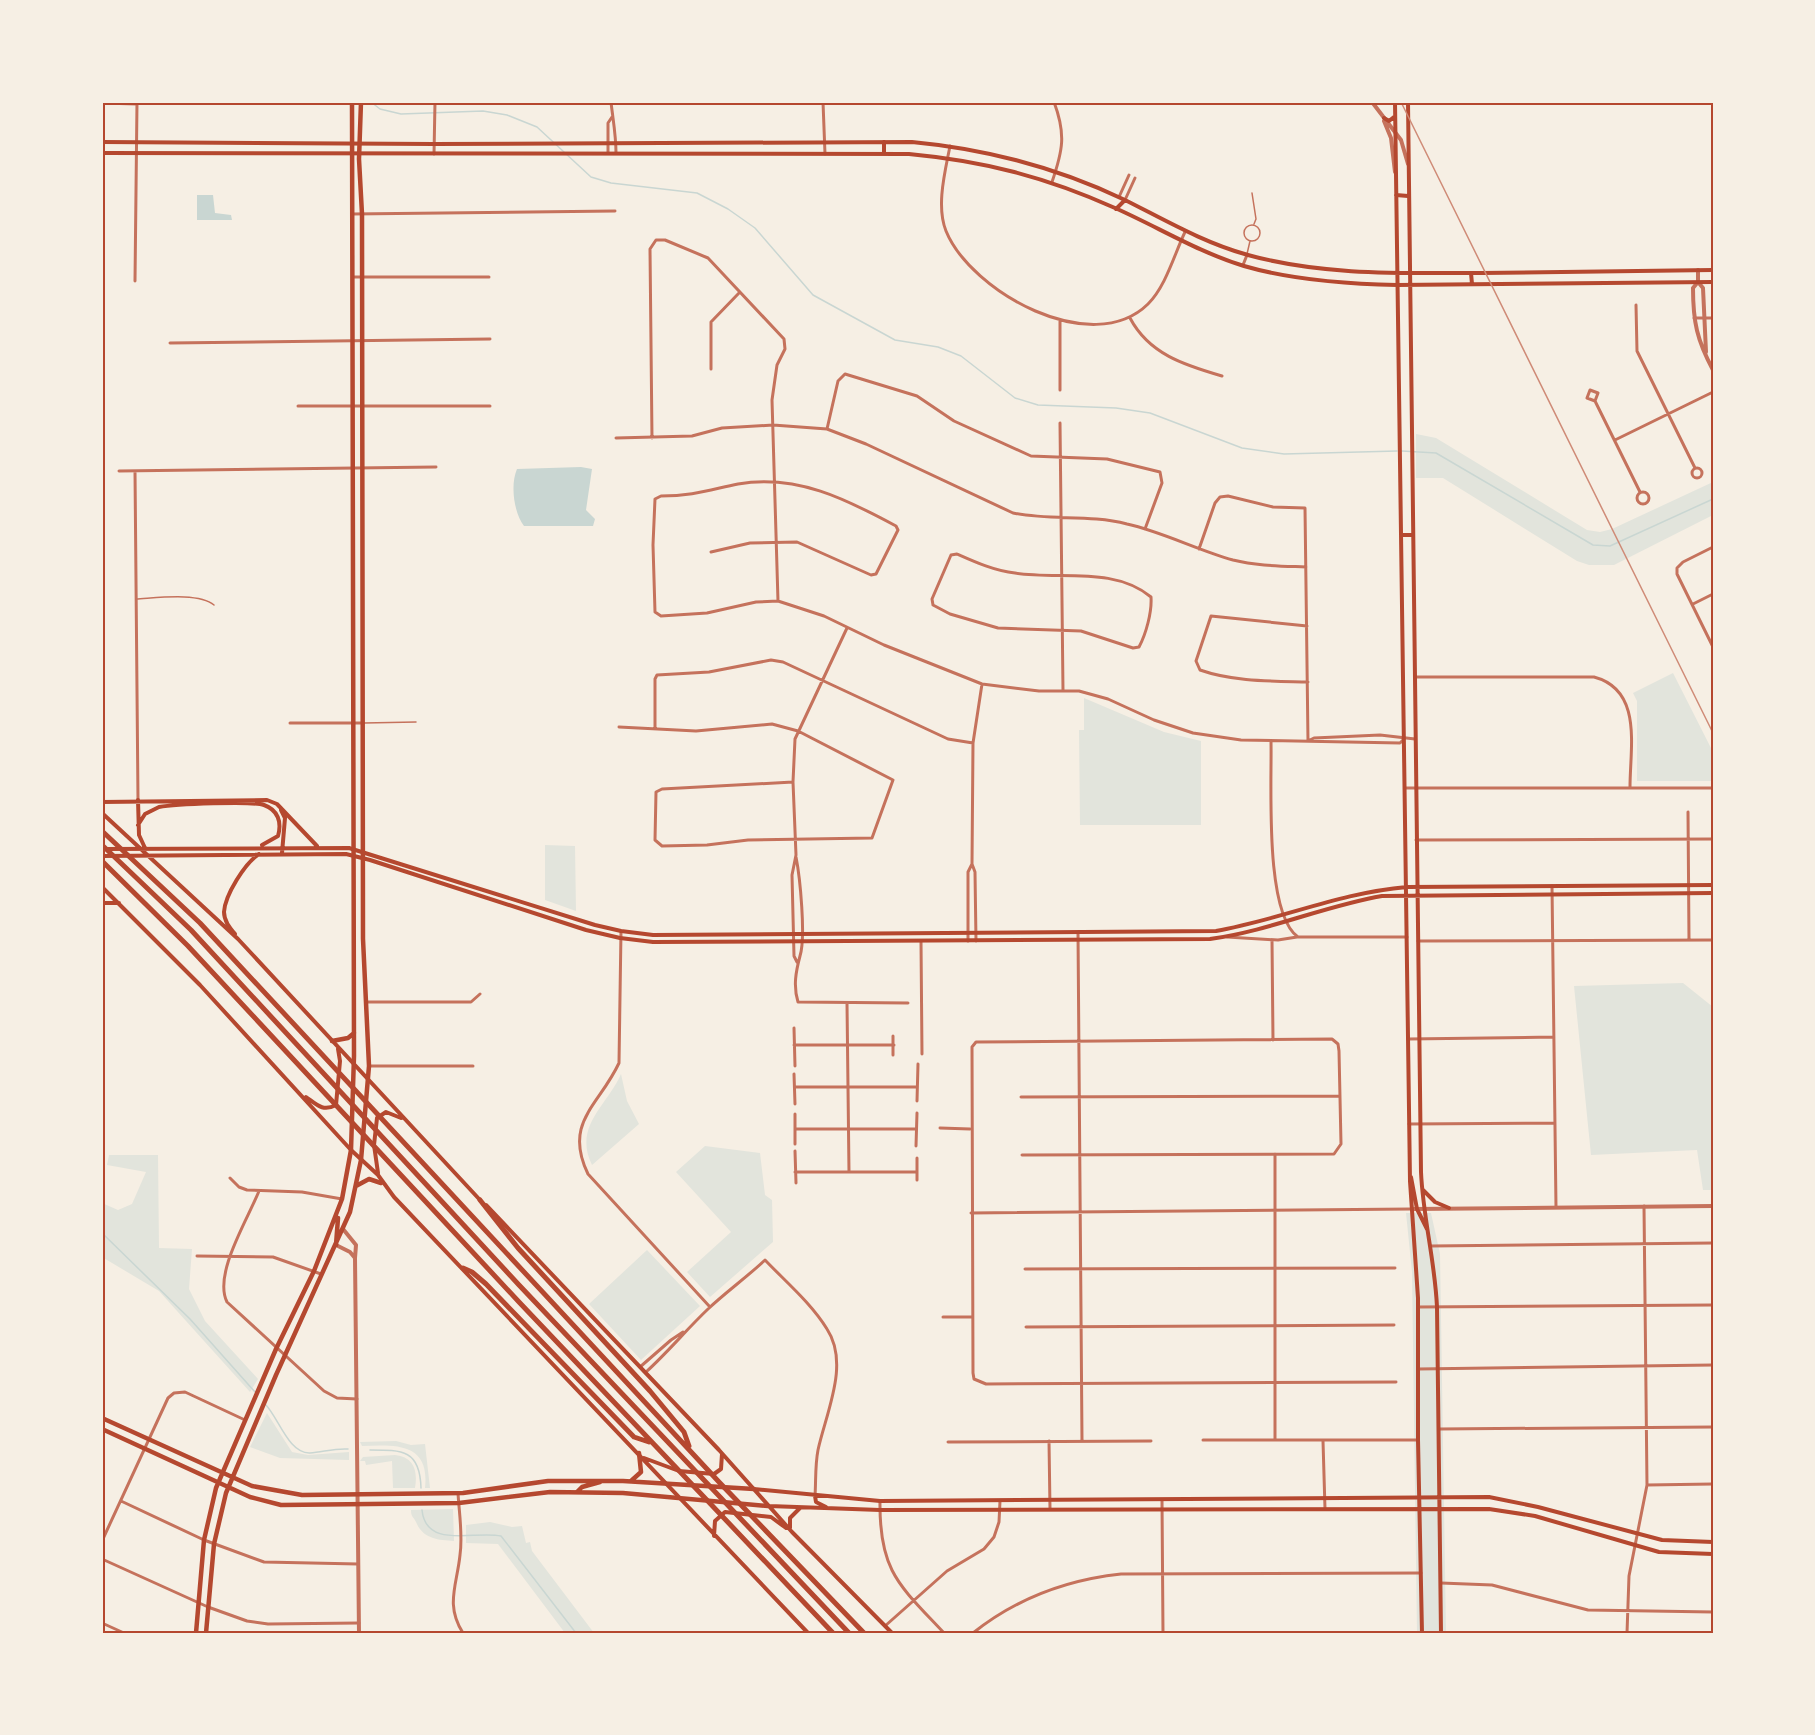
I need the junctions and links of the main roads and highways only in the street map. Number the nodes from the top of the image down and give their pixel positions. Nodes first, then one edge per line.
1 (352, 102) edge
2 (362, 102) edge
3 (1395, 102) edge
4 (1408, 102) edge
5 (1395, 113) junction
6 (1382, 117) road end
7 (102, 142) edge
8 (215, 142) junction
9 (767, 142) junction
10 (884, 142) junction
11 (272, 143) junction
12 (352, 143) junction
13 (360, 143) junction
14 (488, 143) junction
15 (684, 144) junction
16 (102, 153) edge
17 (215, 153) junction
18 (272, 153) junction
19 (766, 153) junction
20 (351, 154) junction
21 (360, 154) junction
22 (489, 154) junction
23 (884, 154) junction
24 (684, 155) junction
25 (1396, 195) junction
26 (1408, 196) junction
27 (1119, 197) junction
28 (1125, 200) junction
29 (1116, 209) junction
30 (1713, 270) edge
31 (1616, 271) junction
32 (1549, 272) junction
33 (1397, 273) junction
34 (1409, 273) junction
35 (1471, 273) junction
36 (1617, 282) junction
37 (1713, 282) edge
38 (1549, 283) junction
39 (1472, 284) junction
40 (1397, 285) junction
41 (1408, 285) junction
42 (1401, 535) junction
43 (1413, 535) junction
44 (352, 597) junction
45 (362, 597) junction
46 (1403, 599) junction
47 (1414, 599) junction
48 (1404, 677) junction
49 (1414, 677) junction
50 (353, 778) junction
51 (363, 778) junction
52 (138, 800) junction
53 (102, 802) edge
54 (277, 804) junction
55 (102, 813) edge
56 (138, 825) junction
57 (102, 831) edge
58 (318, 846) junction
59 (102, 847) edge
60 (258, 847) junction
61 (284, 847) junction
62 (354, 849) junction
63 (363, 851) junction
64 (147, 852) junction
65 (282, 853) junction
66 (260, 854) junction
67 (102, 856) edge
68 (354, 856) junction
69 (363, 858) junction
70 (102, 861) edge
71 (417, 867) junction
72 (417, 875) junction
73 (1713, 885) edge
74 (1621, 886) junction
75 (102, 887) edge
76 (1407, 887) junction
77 (1416, 887) junction
78 (1486, 887) junction
79 (490, 891) junction
80 (1621, 893) junction
81 (1713, 893) edge
82 (1416, 894) junction
83 (1486, 894) junction
84 (499, 895) junction
85 (1407, 895) junction
86 (487, 898) junction
87 (1331, 899) junction
88 (499, 902) junction
89 (102, 903) edge
90 (119, 903) junction
91 (1334, 907) junction
92 (1216, 931) junction
93 (1143, 932) junction
94 (883, 934) junction
95 (1217, 938) junction
96 (238, 939) junction
97 (363, 939) junction
98 (1143, 940) junction
99 (354, 941) junction
100 (883, 941) junction
101 (1407, 973) junction
102 (1417, 974) junction
103 (354, 1033) junction
104 (332, 1041) junction
105 (337, 1046) junction
106 (354, 1064) junction
107 (368, 1081) junction
108 (299, 1091) junction
109 (406, 1122) junction
110 (351, 1150) junction
111 (361, 1160) junction
112 (1410, 1174) junction
113 (378, 1175) junction
114 (381, 1183) junction
115 (356, 1186) junction
116 (1421, 1187) junction
117 (480, 1200) junction
118 (341, 1201) junction
119 (1449, 1208) road end
120 (1427, 1229) junction
121 (336, 1245) junction
122 (463, 1268) junction
123 (267, 1371) junction
124 (276, 1375) junction
125 (102, 1418) edge
126 (102, 1429) edge
127 (650, 1442) junction
128 (690, 1451) junction
129 (722, 1453) junction
130 (641, 1455) junction
131 (222, 1473) junction
132 (231, 1478) junction
133 (602, 1481) junction
134 (623, 1481) junction
135 (527, 1482) junction
136 (630, 1482) junction
137 (218, 1483) junction
138 (667, 1486) junction
139 (228, 1487) junction
140 (754, 1490) junction
141 (577, 1492) junction
142 (526, 1493) junction
143 (623, 1493) junction
144 (302, 1495) junction
145 (815, 1496) junction
146 (1440, 1496) junction
147 (1420, 1497) junction
148 (1243, 1498) junction
149 (680, 1500) junction
150 (302, 1506) junction
151 (768, 1506) junction
152 (1538, 1507) junction
153 (800, 1508) junction
154 (833, 1509) junction
155 (1243, 1509) junction
156 (1420, 1509) junction
157 (1440, 1509) junction
158 (1535, 1516) junction
159 (792, 1532) junction
160 (714, 1536) junction
161 (1713, 1542) edge
162 (1713, 1554) edge
163 (196, 1633) edge
164 (206, 1633) edge
165 (808, 1633) edge
166 (833, 1633) edge
167 (849, 1633) edge
168 (864, 1633) edge
169 (892, 1633) edge
170 (1422, 1633) edge
171 (1441, 1633) edge

1 - 12 main road
2 - 13 main road
3 - 5 main road
4 - 26 main road
5 - 6 main road
5 - 25 main road
7 - 8 main road
8 - 11 main road
8 - 17 main road
9 - 10 main road
9 - 15 main road
9 - 19 main road
10 - 23 main road
10 - 27 main road
11 - 12 main road
11 - 18 main road
12 - 13 main road
12 - 20 main road
13 - 14 main road
13 - 21 main road
14 - 15 main road
14 - 22 main road
15 - 24 main road
16 - 17 main road
17 - 18 main road
18 - 20 main road
19 - 23 main road
19 - 24 main road
20 - 21 main road
20 - 44 main road
21 - 22 main road
21 - 45 main road
22 - 24 main road
23 - 29 main road
25 - 26 main road
25 - 33 main road
26 - 34 main road
27 - 28 main road
27 - 29 main road
28 - 29 main road
28 - 33 main road
29 - 40 main road
30 - 31 main road
31 - 32 main road
31 - 36 main road
32 - 35 main road
32 - 38 main road
33 - 34 main road
33 - 40 main road
34 - 35 main road
34 - 41 main road
35 - 39 main road
36 - 37 main road
36 - 38 main road
38 - 39 main road
39 - 41 main road
40 - 41 main road
40 - 42 main road
41 - 43 main road
42 - 43 main road
42 - 46 main road
43 - 47 main road
44 - 45 main road
44 - 50 main road
45 - 51 main road
46 - 47 main road
46 - 48 main road
47 - 49 main road
48 - 49 main road
48 - 76 main road
49 - 77 main road
50 - 51 main road
50 - 62 main road
51 - 63 main road
52 - 53 main road
52 - 54 main road
52 - 56 main road
54 - 58 main road
54 - 61 main road
55 - 64 main road
56 - 60 main road
56 - 64 main road
57 - 128 highway
58 - 61 main road
58 - 62 main road
59 - 60 main road
59 - 167 highway
60 - 61 main road
61 - 65 main road
62 - 63 main road
62 - 68 main road
63 - 69 main road
63 - 71 main road
64 - 96 main road
65 - 66 main road
65 - 68 main road
66 - 67 main road
66 - 96 main road
68 - 69 main road
68 - 99 main road
69 - 72 main road
69 - 97 main road
70 - 127 highway
71 - 72 main road
71 - 79 main road
72 - 86 main road
73 - 74 main road
74 - 78 main road
74 - 80 main road
75 - 90 main road
76 - 77 main road
76 - 85 main road
76 - 87 main road
77 - 78 main road
77 - 82 main road
78 - 83 main road
79 - 84 main road
79 - 86 main road
80 - 81 main road
80 - 83 main road
82 - 83 main road
82 - 85 main road
82 - 102 main road
84 - 88 main road
84 - 94 main road
85 - 91 main road
85 - 101 main road
86 - 88 main road
87 - 91 main road
87 - 92 main road
88 - 100 main road
89 - 90 main road
90 - 108 main road
91 - 95 main road
92 - 93 main road
92 - 95 main road
93 - 94 main road
93 - 98 main road
94 - 100 main road
95 - 98 main road
96 - 104 main road
97 - 99 main road
97 - 107 main road
98 - 100 main road
99 - 103 main road
101 - 102 main road
101 - 112 main road
102 - 116 main road
103 - 104 main road
103 - 106 main road
104 - 105 main road
105 - 106 main road
105 - 108 main road
106 - 107 main road
106 - 110 main road
107 - 109 main road
107 - 111 main road
108 - 110 main road
109 - 113 main road
109 - 117 main road
110 - 111 main road
110 - 118 main road
111 - 113 main road
111 - 115 main road
112 - 120 main road
112 - 147 main road
113 - 114 main road
114 - 115 main road
114 - 122 main road
115 - 121 main road
116 - 119 main road
116 - 120 main road
117 - 128 highway
117 - 129 main road
118 - 121 main road
118 - 123 main road
120 - 146 main road
121 - 124 main road
122 - 127 highway
122 - 130 main road
123 - 124 main road
123 - 131 main road
124 - 132 main road
125 - 131 main road
126 - 137 main road
127 - 166 highway
128 - 168 highway
129 - 130 main road
129 - 140 main road
130 - 136 main road
130 - 138 main road
131 - 132 main road
131 - 137 main road
132 - 139 main road
132 - 144 main road
133 - 134 main road
133 - 135 main road
133 - 141 main road
134 - 136 main road
134 - 143 main road
135 - 142 main road
135 - 144 main road
136 - 138 main road
137 - 139 main road
137 - 163 main road
138 - 140 main road
138 - 149 main road
139 - 150 main road
139 - 164 main road
140 - 145 main road
140 - 151 main road
141 - 142 main road
141 - 143 main road
142 - 150 main road
143 - 149 main road
144 - 150 main road
145 - 148 main road
145 - 154 main road
146 - 147 main road
146 - 152 main road
146 - 157 main road
147 - 148 main road
147 - 156 main road
148 - 155 main road
149 - 151 main road
149 - 160 main road
151 - 153 main road
151 - 159 main road
152 - 158 main road
152 - 161 main road
153 - 154 main road
153 - 159 main road
154 - 155 main road
155 - 156 main road
156 - 157 main road
156 - 170 main road
157 - 158 main road
157 - 171 main road
158 - 162 main road
159 - 160 main road
159 - 169 main road
160 - 165 main road

